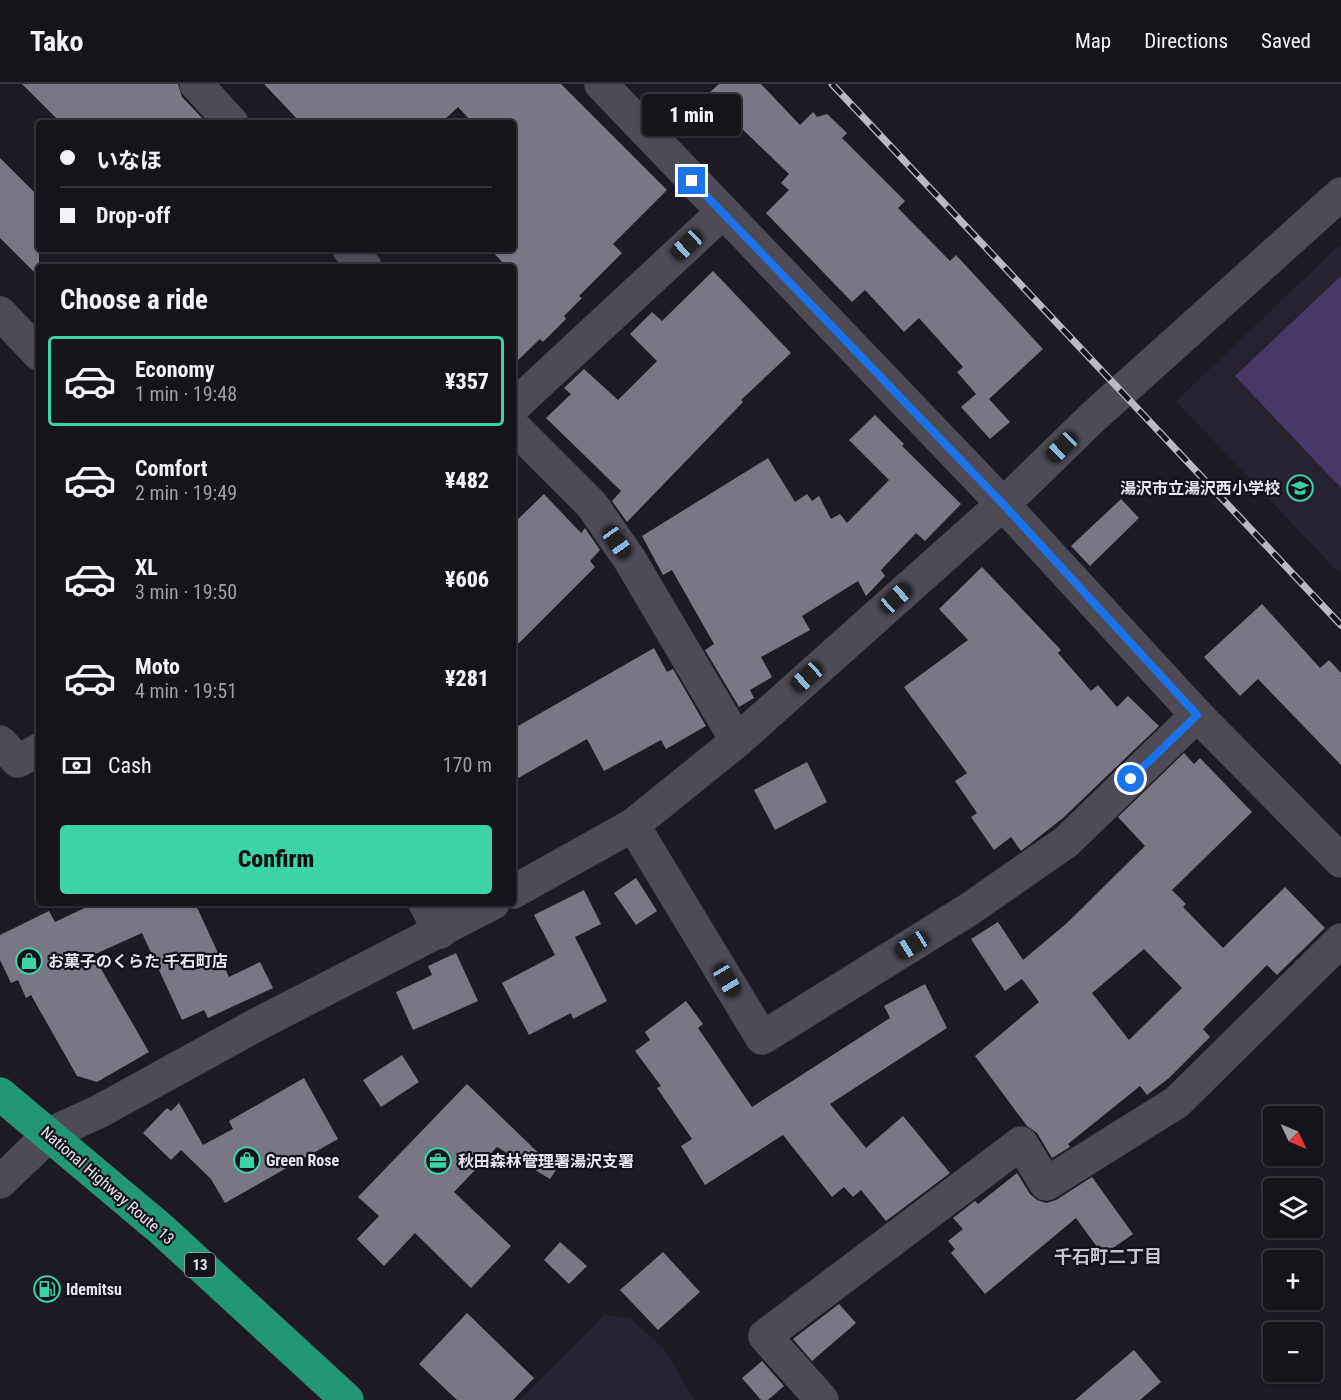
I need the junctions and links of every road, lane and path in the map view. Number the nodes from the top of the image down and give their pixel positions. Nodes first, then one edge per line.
1 (196, 84) edge
2 (601, 84) edge
3 (229, 120) edge
4 (1341, 194) edge
5 (722, 213) junction
6 (352, 252) edge
7 (362, 264) edge
8 (0, 313) edge
9 (36, 351) edge
10 (516, 404) edge
11 (516, 429) edge
12 (1002, 503) junction
13 (1197, 715) junction
14 (737, 741) junction
15 (0, 742) edge
16 (36, 751) edge
17 (633, 825) junction
18 (1341, 861) edge
19 (516, 890) edge
20 (427, 906) edge
21 (488, 906) edge
22 (440, 932) junction
23 (1341, 940) edge
24 (0, 1094) edge
25 (50, 1134) junction
26 (0, 1182) edge
27 (347, 1400) edge
28 (822, 1400) edge

1 - 3 street
2 - 5 street
4 - 12 street
5 - 10 street
5 - 12 street
6 - 7 street
8 - 9 street
11 - 14 street
12 - 13 street
12 - 14 street
13 - 17 street
13 - 18 street
14 - 17 street
15 - 16 street
17 - 19 street
20 - 22 street
21 - 22 street
22 - 25 street
23 - 28 street
24 - 25 highway, National Highway Route 13 / 13
25 - 26 street
25 - 27 highway, National Highway Route 13 / 13

